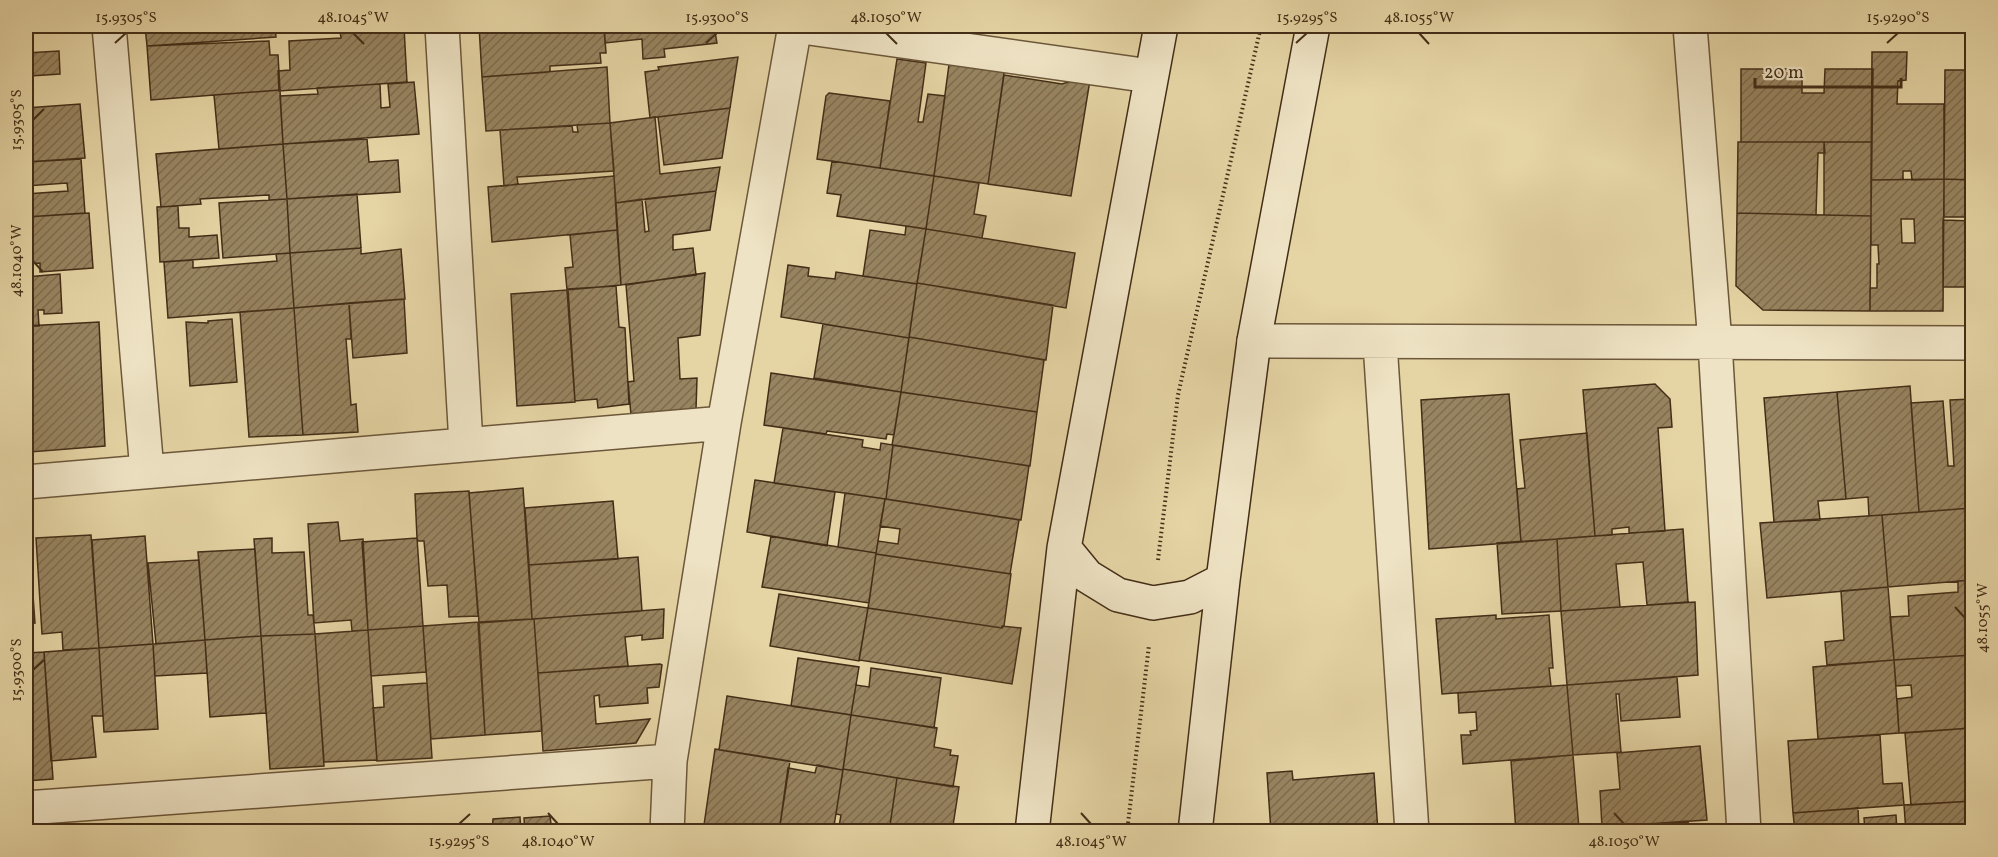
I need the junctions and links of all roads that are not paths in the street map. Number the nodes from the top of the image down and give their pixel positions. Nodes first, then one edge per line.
1 (109, 26) edge
2 (442, 26) edge
3 (795, 26) edge
4 (1161, 26) edge
5 (1313, 26) edge
6 (1690, 26) edge
7 (1150, 76) junction
8 (1254, 341) junction
9 (1380, 343) junction
10 (1715, 343) junction
11 (1972, 343) edge
12 (723, 423) junction
13 (466, 444) junction
14 (147, 471) junction
15 (26, 482) edge
16 (1064, 548) junction
17 (1222, 580) junction
18 (670, 761) junction
19 (26, 808) edge
20 (667, 831) edge
21 (1032, 831) edge
22 (1195, 831) edge
23 (1412, 831) edge
24 (1744, 831) edge

1 - 14 street
2 - 13 street
3 - 7 street
3 - 12 street
4 - 7 street
5 - 8 street
6 - 10 street
7 - 16 street
8 - 9 street
8 - 17 street
9 - 10 street
9 - 23 street
10 - 11 street
10 - 24 street
12 - 13 street
12 - 18 street
13 - 14 street
14 - 15 street
16 - 17 street
16 - 21 street
17 - 22 street
18 - 19 street
18 - 20 street

